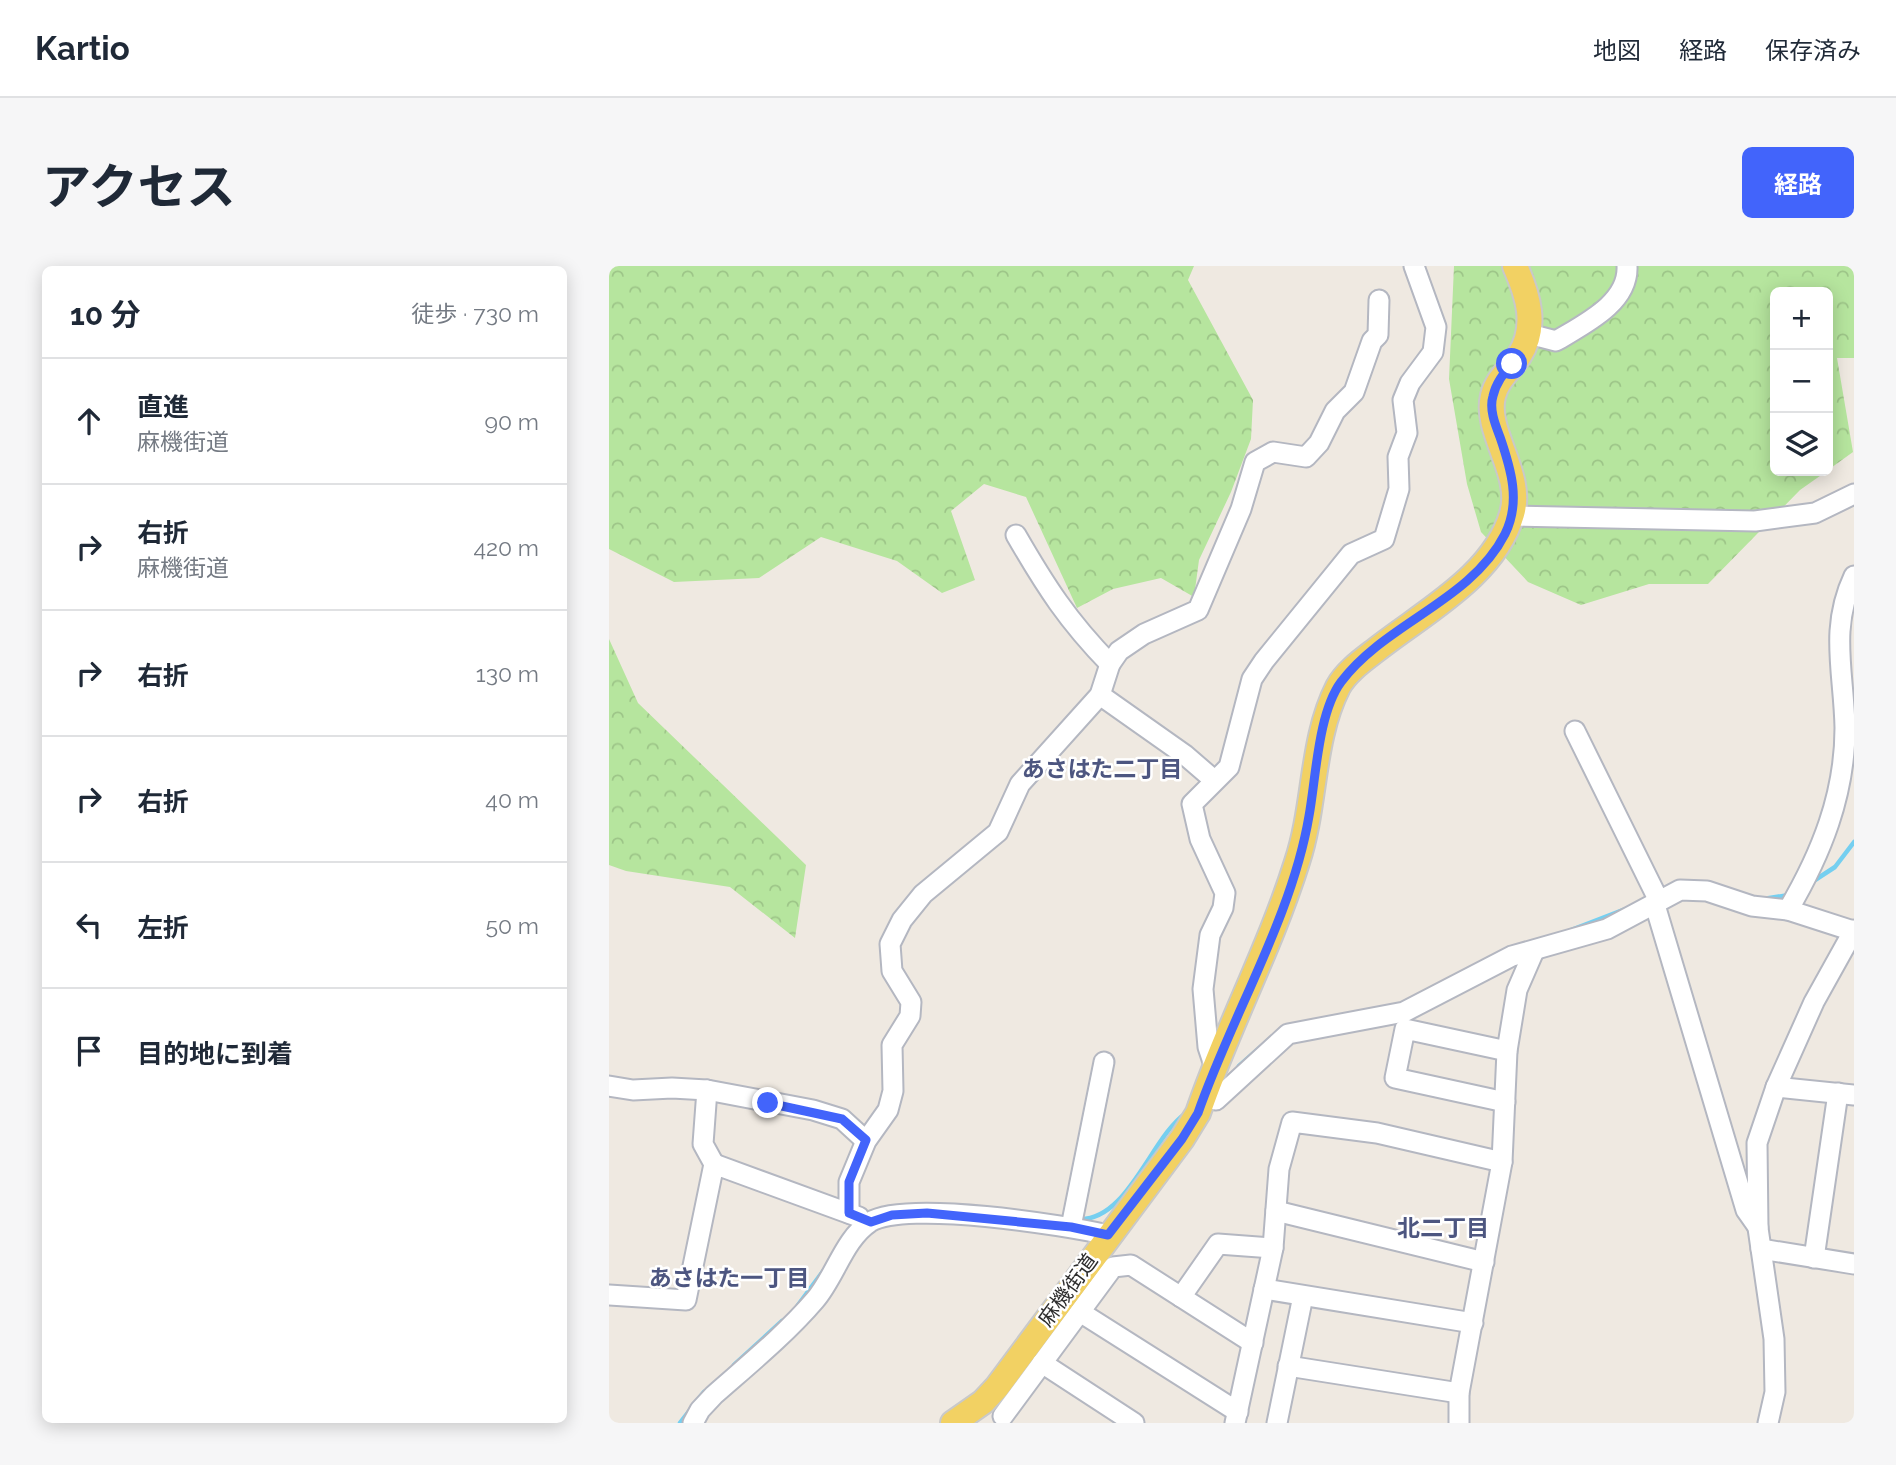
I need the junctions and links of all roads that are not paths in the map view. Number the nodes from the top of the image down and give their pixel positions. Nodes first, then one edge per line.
1 (1414, 266) edge
2 (1515, 266) edge
3 (1627, 266) edge
4 (1380, 300) dead end
5 (1529, 334) junction
6 (1854, 494) edge
7 (1512, 516) junction
8 (1016, 535) dead end
9 (1854, 576) edge
10 (1110, 664) junction
11 (1100, 695) junction
12 (1575, 732) dead end
13 (1214, 780) junction
14 (1655, 897) junction
15 (1788, 910) junction
16 (1854, 931) edge
17 (1534, 951) junction
18 (1507, 1051) junction
19 (1104, 1062) dead end
20 (1214, 1065) junction
21 (609, 1086) edge
22 (1776, 1087) junction
23 (707, 1090) junction
24 (1846, 1094) edge
25 (1216, 1100) dead end
26 (1505, 1101) junction
27 (866, 1140) junction
28 (1502, 1162) junction
29 (714, 1164) junction
30 (1276, 1211) junction
31 (849, 1213) junction
32 (871, 1222) junction
33 (1071, 1227) junction
34 (1758, 1228) junction
35 (1108, 1235) junction
36 (1273, 1248) junction
37 (1761, 1250) junction
38 (1814, 1258) junction
39 (1484, 1262) junction
40 (1854, 1264) edge
41 (1264, 1289) junction
42 (609, 1295) edge
43 (1303, 1296) junction
44 (1181, 1297) junction
45 (1080, 1312) junction
46 (1473, 1323) junction
47 (1253, 1343) junction
48 (1042, 1363) junction
49 (1289, 1366) junction
50 (1459, 1394) junction
51 (1000, 1414) edge
52 (1237, 1418) edge
53 (693, 1423) edge
54 (953, 1423) edge
55 (969, 1423) edge
56 (1134, 1423) edge
57 (1277, 1423) edge
58 (1459, 1423) edge
59 (1768, 1423) edge

1 - 13 street
2 - 5 main road, 麻機街道
3 - 5 street
4 - 10 street
5 - 7 main road, 麻機街道
6 - 7 street
7 - 20 main road, 麻機街道
8 - 10 street
9 - 15 street
10 - 11 street
11 - 13 street
11 - 27 street
12 - 14 street
13 - 20 street
14 - 15 street
14 - 17 street
14 - 34 street
15 - 16 street
16 - 22 street
17 - 18 street
17 - 25 street
18 - 26 street
18 - 26 street
19 - 33 street
20 - 35 main road, 麻機街道
21 - 23 street
22 - 24 street
22 - 34 street
23 - 27 street
23 - 29 street
24 - 38 street
26 - 28 street
27 - 31 street
28 - 30 street
28 - 39 street
29 - 31 street
29 - 42 street
30 - 36 street
30 - 39 street
31 - 32 street
32 - 33 street
32 - 53 street
33 - 35 street
34 - 37 street
35 - 51 main road, 麻機街道
36 - 41 street
36 - 44 street
37 - 38 street
37 - 59 street
38 - 40 street
39 - 46 street
41 - 43 street
41 - 47 street
43 - 46 street
43 - 49 street
44 - 45 street
44 - 47 street
45 - 48 street
45 - 52 street
46 - 50 street
47 - 52 street
48 - 51 street
48 - 56 street
49 - 50 street
49 - 57 street
50 - 58 street
51 - 54 main road, 麻機街道
51 - 55 street

